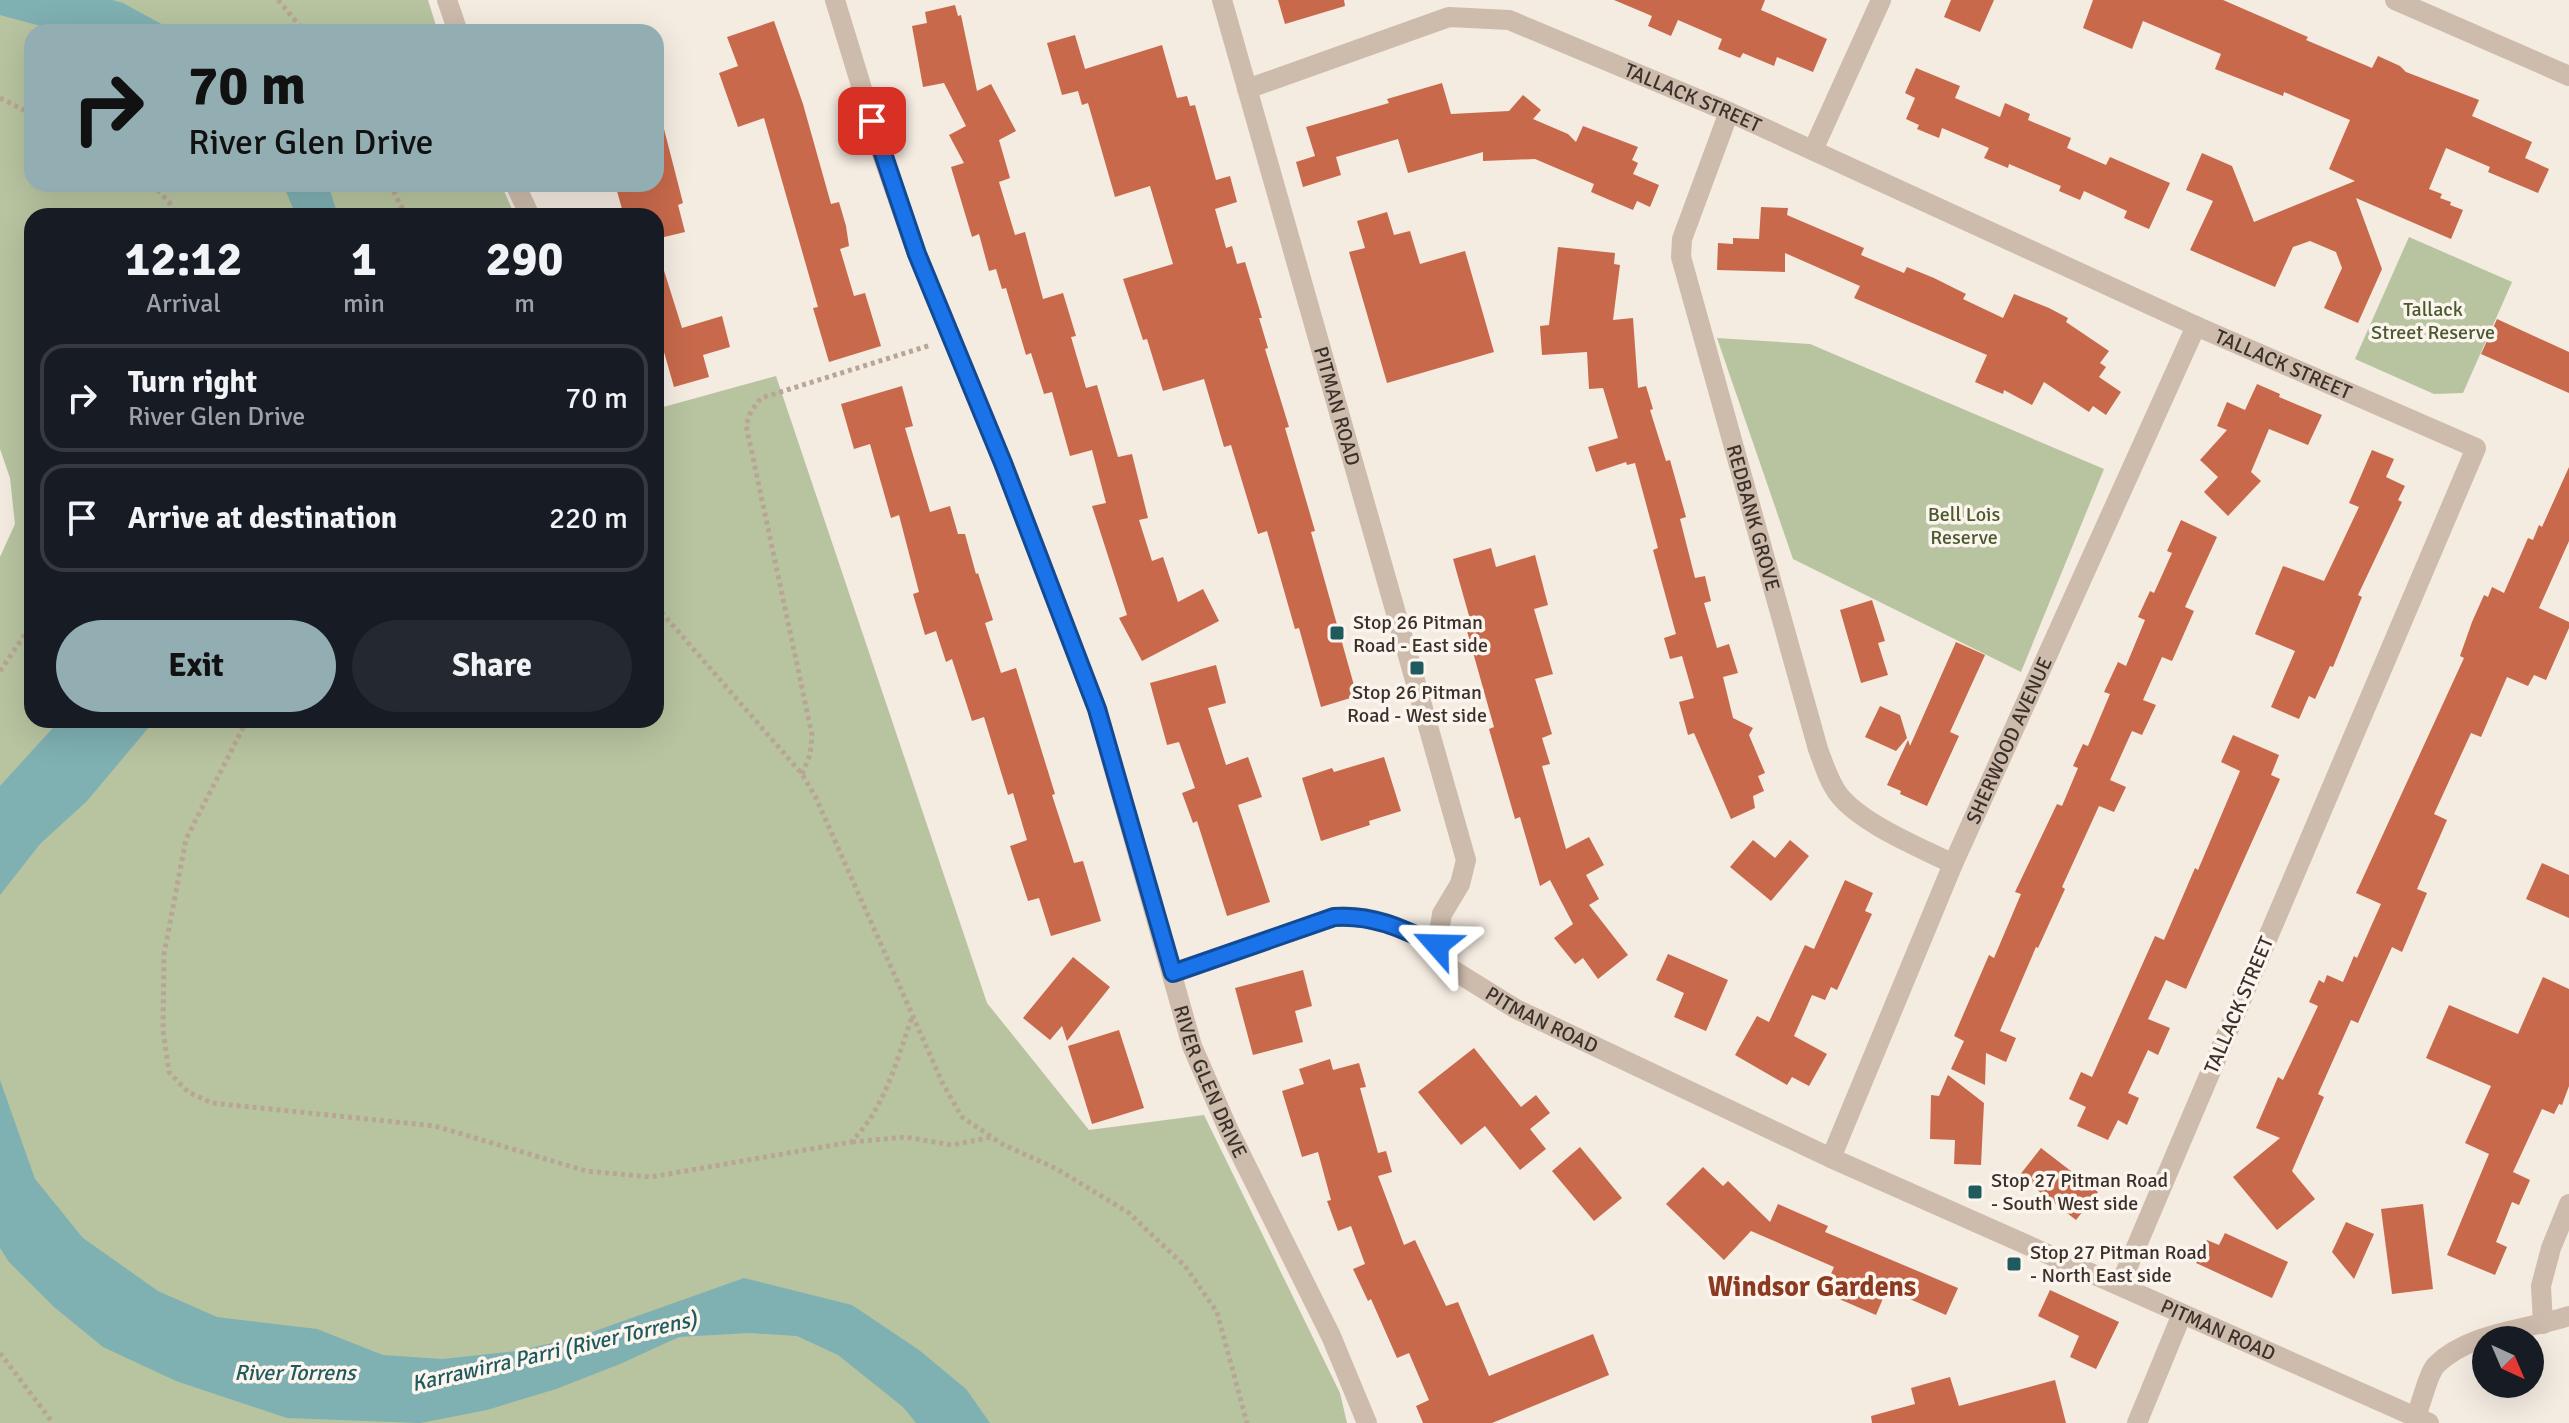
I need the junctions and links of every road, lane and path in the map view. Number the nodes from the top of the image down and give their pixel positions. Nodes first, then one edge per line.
1 (278, 0) edge
2 (447, 0) edge
3 (835, 0) edge
4 (1222, 0) edge
5 (1881, 0) edge
6 (2395, 0) edge
7 (298, 24) edge
8 (455, 24) edge
9 (2569, 76) edge
10 (1247, 89) junction
11 (0, 98) edge
12 (24, 110) edge
13 (1729, 112) junction
14 (1813, 150) junction
15 (160, 192) edge
16 (172, 208) edge
17 (2196, 326) junction
18 (951, 339) junction
19 (664, 615) edge
20 (24, 636) edge
21 (0, 671) edge
22 (243, 728) edge
23 (802, 774) junction
24 (1953, 864) junction
25 (1437, 945) junction
26 (1173, 973) junction
27 (912, 1017) junction
28 (992, 1137) junction
29 (851, 1142) junction
30 (1831, 1158) junction
31 (2569, 1204) edge
32 (2120, 1285) junction
33 (2182, 1314) junction
34 (2569, 1316) edge
35 (2543, 1324) junction
36 (0, 1353) edge
37 (2422, 1420) edge
38 (53, 1423) edge
39 (1247, 1423) edge
40 (1367, 1423) edge
41 (2137, 1423) edge

1 - 7 path
2 - 8 street
3 - 18 street, RIVER GLEN DRIVE
4 - 10 street, PITMAN ROAD
5 - 14 street
6 - 9 street
10 - 13 street, TALLACK STREET
10 - 25 street, PITMAN ROAD
11 - 12 path
13 - 14 street, TALLACK STREET
13 - 24 street, REDBANK GROVE
14 - 17 street, TALLACK STREET
15 - 16 path
17 - 24 street, SHERWOOD AVENUE
17 - 32 street, TALLACK STREET
18 - 23 path
18 - 26 street, RIVER GLEN DRIVE
19 - 23 path
20 - 21 path
22 - 29 path
23 - 27 path
24 - 30 street, SHERWOOD AVENUE
25 - 26 street
25 - 30 street, PITMAN ROAD
26 - 40 street, RIVER GLEN DRIVE
27 - 28 path
27 - 29 path
28 - 29 path
28 - 39 path
30 - 32 street, PITMAN ROAD
31 - 35 street
32 - 33 street, PITMAN ROAD
33 - 37 street, PITMAN ROAD
33 - 41 street
34 - 35 street
35 - 37 street
36 - 38 path

